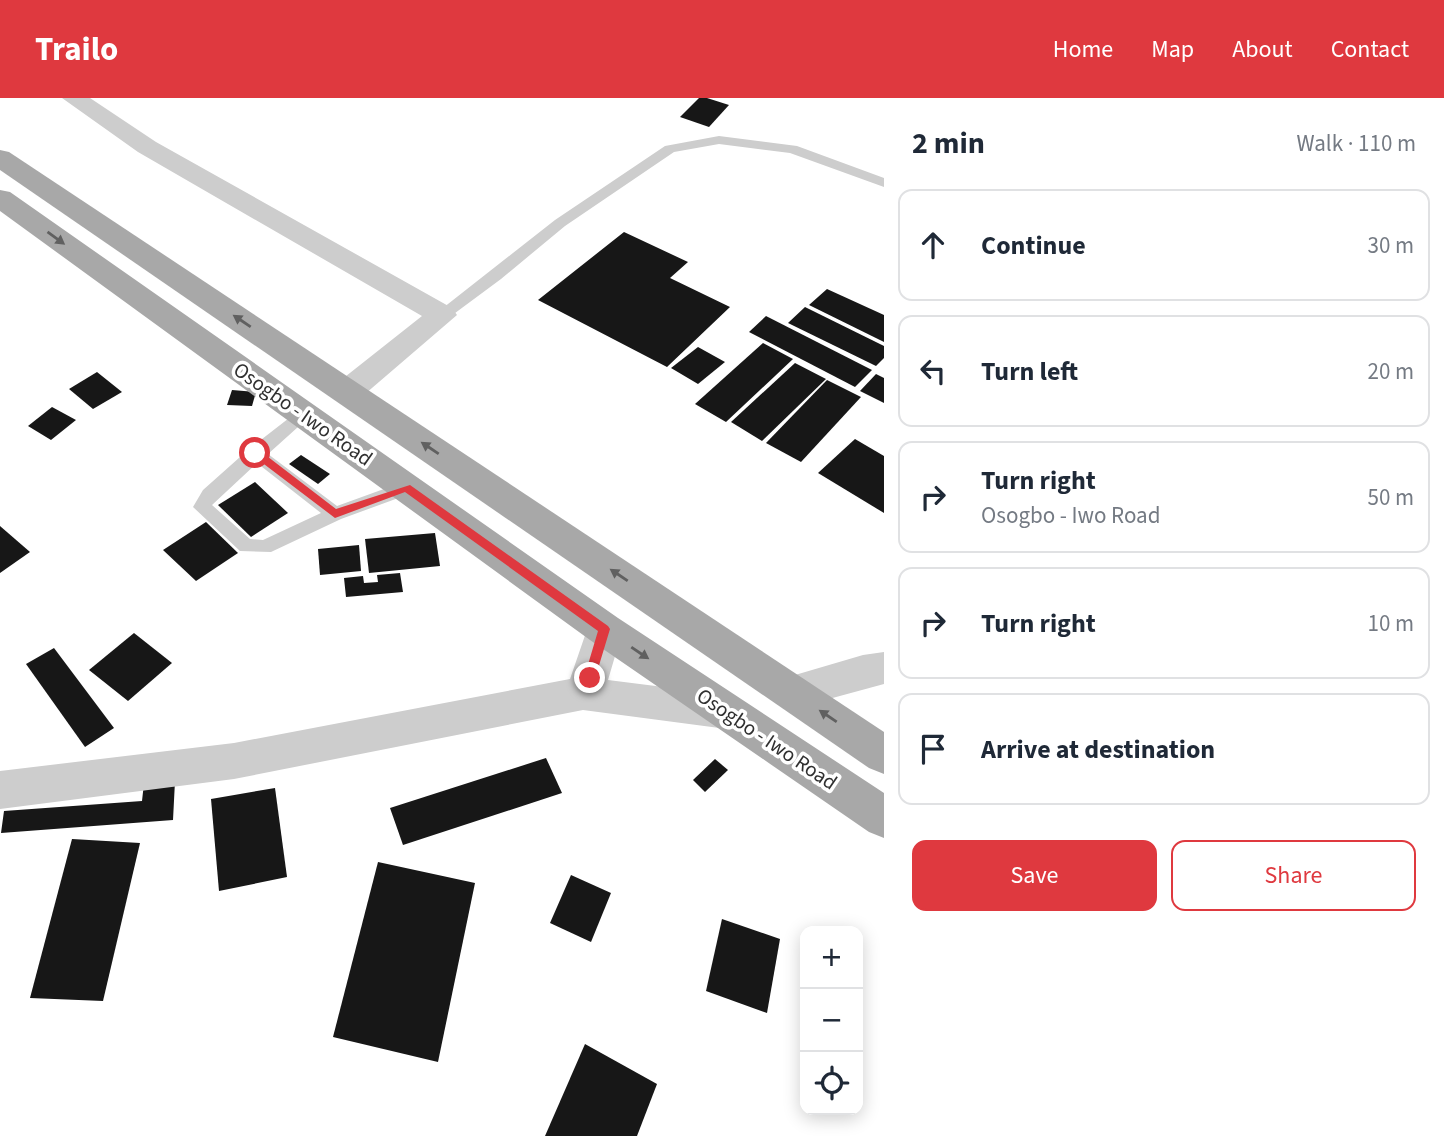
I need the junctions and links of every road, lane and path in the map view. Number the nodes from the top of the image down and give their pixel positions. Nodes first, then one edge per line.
1 (74, 98) edge
2 (0, 158) edge
3 (884, 183) edge
4 (3, 204) edge
5 (442, 315) junction
6 (347, 392) junction
7 (302, 414) junction
8 (255, 453) junction
9 (406, 488) junction
10 (335, 514) junction
11 (604, 629) junction
12 (884, 668) edge
13 (792, 692) junction
14 (583, 693) junction
15 (727, 712) junction
16 (884, 755) edge
17 (0, 790) edge
18 (884, 818) edge

1 - 5 street
6 -> 2 main road, Osogbo - Iwo Road
3 - 5 lane
4 -> 7 main road, Osogbo - Iwo Road
5 - 6 street
13 -> 6 main road, Osogbo - Iwo Road
7 - 8 lane
7 - 9 main road, Osogbo - Iwo Road
8 - 10 lane
8 - 10 lane
9 - 10 lane
9 - 11 main road, Osogbo - Iwo Road
11 - 14 street
11 -> 15 main road, Osogbo - Iwo Road
12 - 13 street
16 -> 13 main road, Osogbo - Iwo Road
14 - 15 street
14 - 17 street
15 - 18 main road, Osogbo - Iwo Road

